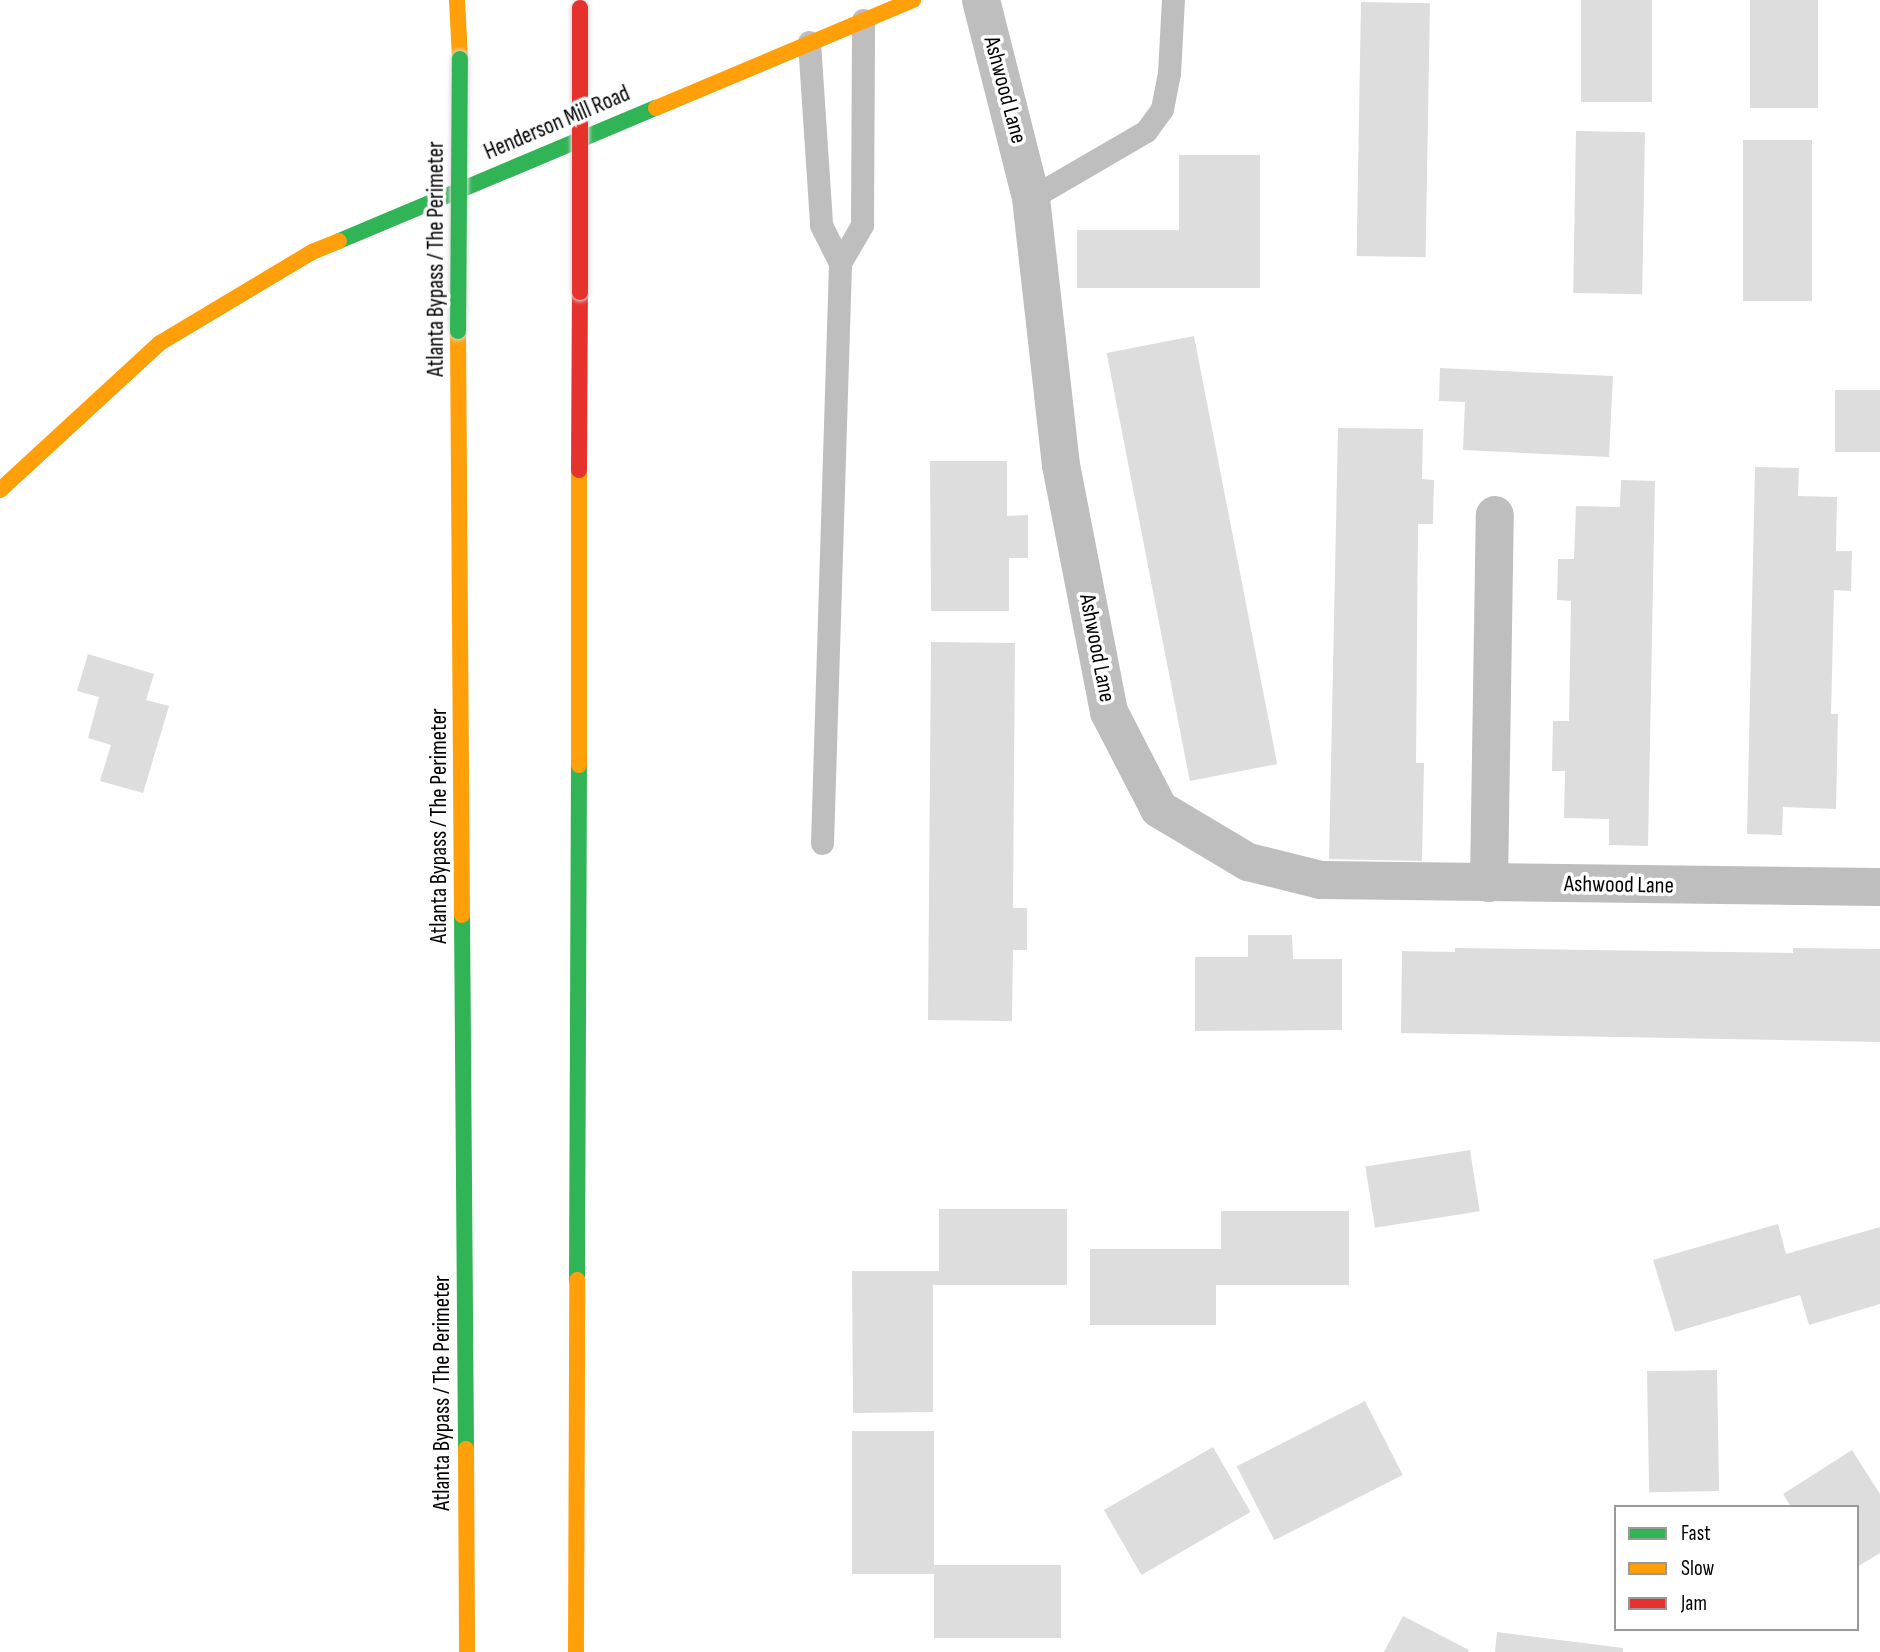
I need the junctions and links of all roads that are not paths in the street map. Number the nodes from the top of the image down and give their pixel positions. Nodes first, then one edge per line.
1 (457, 0) edge
2 (914, 0) edge
3 (981, 0) edge
4 (1174, 0) edge
5 (580, 3) edge
6 (863, 20) junction
7 (809, 42) junction
8 (1031, 198) junction
9 (840, 263) junction
10 (0, 489) edge
11 (1495, 515) dead end
12 (822, 844) dead end
13 (1489, 883) junction
14 (1880, 887) edge
15 (467, 1652) edge
16 (576, 1652) edge

1 - 15 main road, Atlanta Bypass / The Perimeter, bridge
2 - 6 main road, Henderson Mill Road
3 - 8 street, Ashwood Lane
4 - 8 lane
5 - 16 main road, bridge
6 - 7 main road, Henderson Mill Road
6 - 9 lane
7 - 9 lane
7 - 10 main road, Henderson Mill Road
8 - 13 street, Ashwood Lane
9 - 12 lane
11 - 13 street
13 - 14 street, Ashwood Lane

